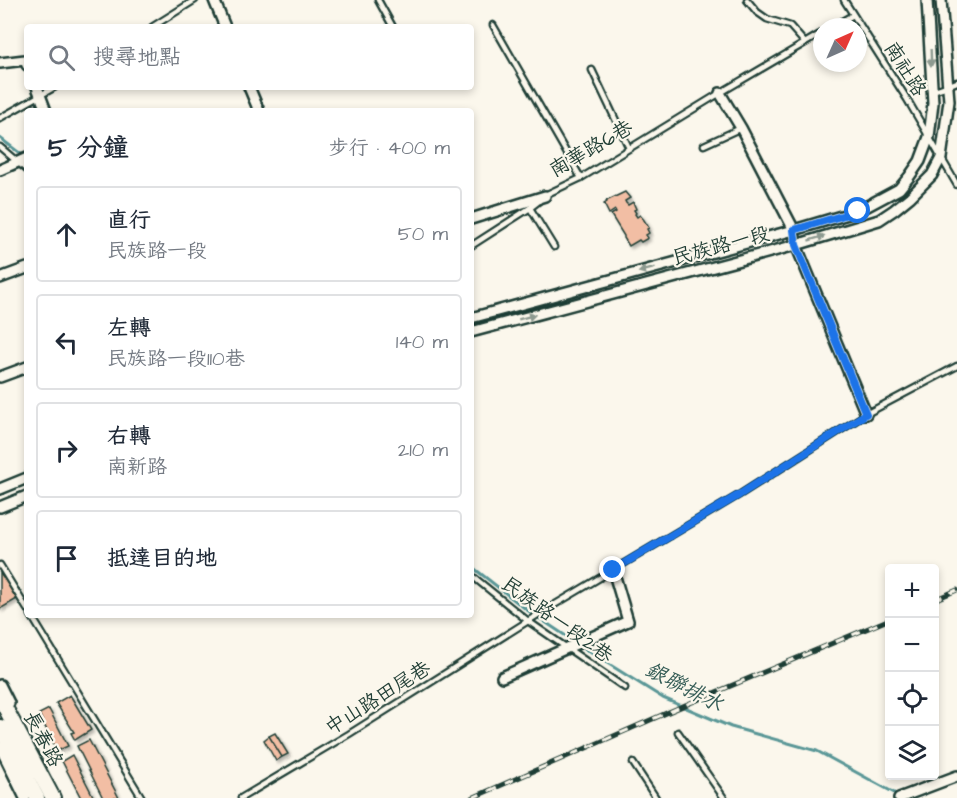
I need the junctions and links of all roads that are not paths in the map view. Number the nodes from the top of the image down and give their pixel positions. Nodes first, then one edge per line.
1 (195, 0) edge
2 (214, 0) edge
3 (378, 0) edge
4 (747, 0) edge
5 (844, 0) edge
6 (927, 0) edge
7 (941, 0) edge
8 (853, 15) junction
9 (848, 18) edge
10 (157, 24) edge
11 (224, 24) edge
12 (391, 24) edge
13 (493, 25) dead end
14 (813, 39) edge
15 (806, 43) junction
16 (24, 60) edge
17 (0, 63) edge
18 (592, 70) dead end
19 (957, 82) edge
20 (947, 86) junction
21 (250, 90) edge
22 (932, 90) junction
23 (38, 92) edge
24 (720, 93) junction
25 (45, 108) edge
26 (258, 108) edge
27 (0, 118) edge
28 (741, 128) junction
29 (929, 137) junction
30 (704, 145) dead end
31 (0, 147) edge
32 (629, 148) junction
33 (941, 158) junction
34 (22, 160) edge
35 (0, 170) edge
36 (581, 178) junction
37 (957, 185) edge
38 (545, 196) junction
39 (530, 208) junction
40 (474, 218) edge
41 (794, 230) junction
42 (474, 244) edge
43 (796, 245) junction
44 (554, 247) dead end
45 (24, 269) edge
46 (0, 278) edge
47 (474, 317) edge
48 (474, 331) edge
49 (957, 366) edge
50 (24, 368) edge
51 (0, 377) edge
52 (866, 414) junction
53 (24, 479) edge
54 (0, 489) edge
55 (24, 497) edge
56 (0, 507) edge
57 (0, 565) edge
58 (613, 570) junction
59 (474, 577) edge
60 (24, 604) edge
61 (33, 618) edge
62 (528, 621) junction
63 (568, 649) junction
64 (502, 677) dead end
65 (0, 685) edge
66 (626, 688) dead end
67 (0, 698) edge
68 (0, 727) edge
69 (678, 732) dead end
70 (0, 747) edge
71 (633, 763) dead end
72 (957, 776) edge
73 (25, 798) edge
74 (37, 798) edge
75 (53, 798) edge
76 (59, 798) edge
77 (142, 798) edge
78 (241, 798) edge
79 (656, 798) edge
80 (724, 798) edge
81 (900, 798) edge

1 - 10 lane
2 - 11 street
3 - 12 lane
4 - 15 lane
5 - 8 lane, 南社路
6 -> 22 street, 民族路一段
7 - 20 street, 民族路一段
8 - 9 lane
8 - 29 lane, 南社路
13 - 36 lane
14 - 15 lane, 南華路6巷
15 - 24 lane, 南華路6巷
16 - 17 street
18 - 32 lane
19 - 20 lane, 南社路
20 - 22 lane, 南社路
20 - 33 street, 民族路一段
21 - 26 street
22 - 29 street, 民族路一段
23 - 25 street
23 - 27 lane
24 - 28 street
24 - 32 lane, 南華路6巷
28 - 30 lane
28 - 41 street
29 - 33 lane, 南社路
29 - 41 street, 民族路一段
31 - 34 lane
32 - 36 lane, 南華路6巷
33 - 37 lane, 南社路
43 -> 33 street, 民族路一段
34 - 35 street
36 - 38 lane, 南華路6巷
38 - 39 lane
38 - 40 street, 南華路6巷
39 - 42 lane
39 - 44 lane
41 - 43 street
41 -> 47 street, 民族路一段
48 -> 43 street, 民族路一段
43 - 52 street
45 - 46 street
49 - 52 lane, 中山路田尾巷
50 - 51 street
52 - 58 lane, 中山路田尾巷
53 - 54 street
55 - 56 street
57 - 60 lane
58 - 62 lane, 中山路田尾巷
58 - 63 street
59 - 62 lane, 民族路一段2巷
61 - 77 lane
62 - 63 lane, 民族路一段2巷
62 - 78 lane, 中山路田尾巷
63 - 64 street
63 - 66 lane, 民族路一段2巷
65 - 76 street
67 - 75 street, 長春路
68 - 74 street, 長春路
69 - 80 lane
70 - 73 street
71 - 79 lane
72 - 81 street

